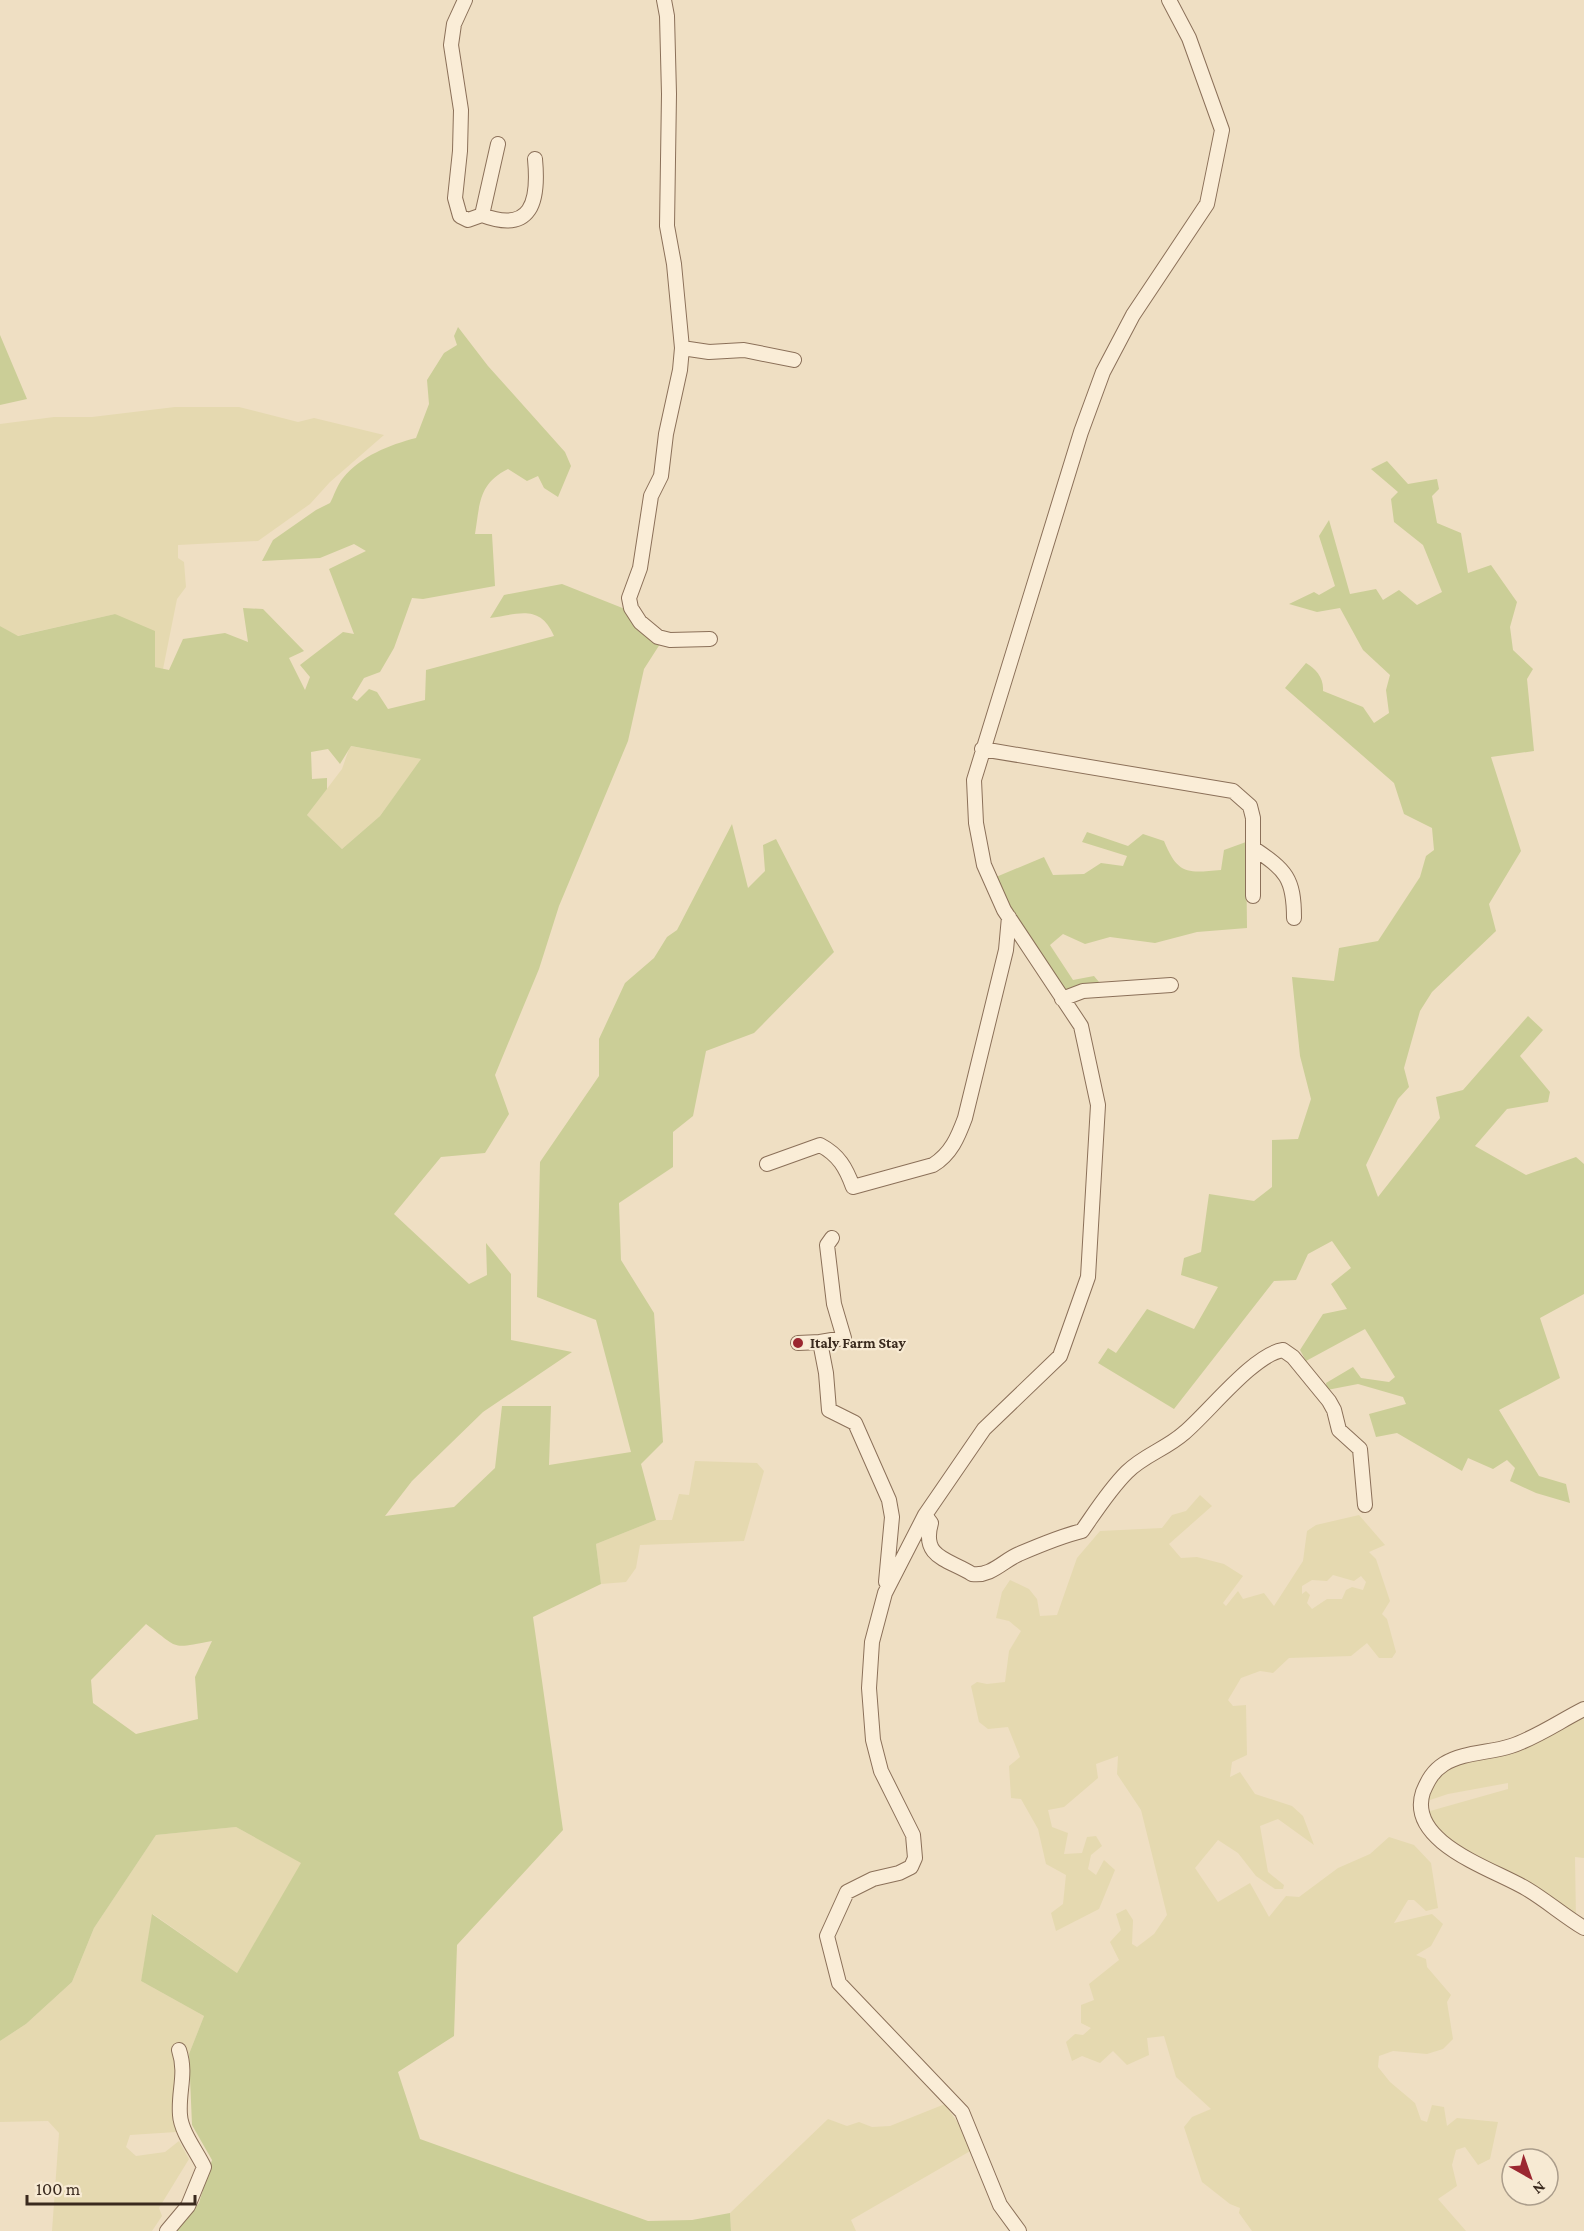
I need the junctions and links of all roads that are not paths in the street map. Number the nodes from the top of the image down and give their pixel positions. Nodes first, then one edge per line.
1 (465, 0) edge
2 (664, 0) edge
3 (1169, 0) edge
4 (498, 144) dead end
5 (535, 159) dead end
6 (482, 215) junction
7 (682, 348) junction
8 (794, 360) dead end
9 (710, 639) dead end
10 (982, 749) junction
11 (1253, 848) junction
12 (1253, 896) dead end
13 (1009, 917) junction
14 (1294, 918) dead end
15 (1170, 984) dead end
16 (1062, 999) junction
17 (767, 1164) dead end
18 (832, 1238) dead end
19 (820, 1342) junction
20 (798, 1343) dead end
21 (1365, 1504) dead end
22 (925, 1515) junction
23 (885, 1593) junction
24 (1584, 1709) edge
25 (1584, 1928) edge
26 (179, 2050) dead end
27 (168, 2231) edge
28 (1019, 2231) edge

1 - 6 street
2 - 7 street
3 - 10 street
4 - 6 street
5 - 6 street
7 - 8 street
7 - 9 street
10 - 11 street
10 - 13 street
11 - 12 street
11 - 14 street
13 - 16 street
13 - 17 street
15 - 16 street
16 - 22 street
18 - 19 street
19 - 20 street
19 - 23 street
21 - 22 street
22 - 23 street
23 - 28 street
24 - 25 street
26 - 27 street

